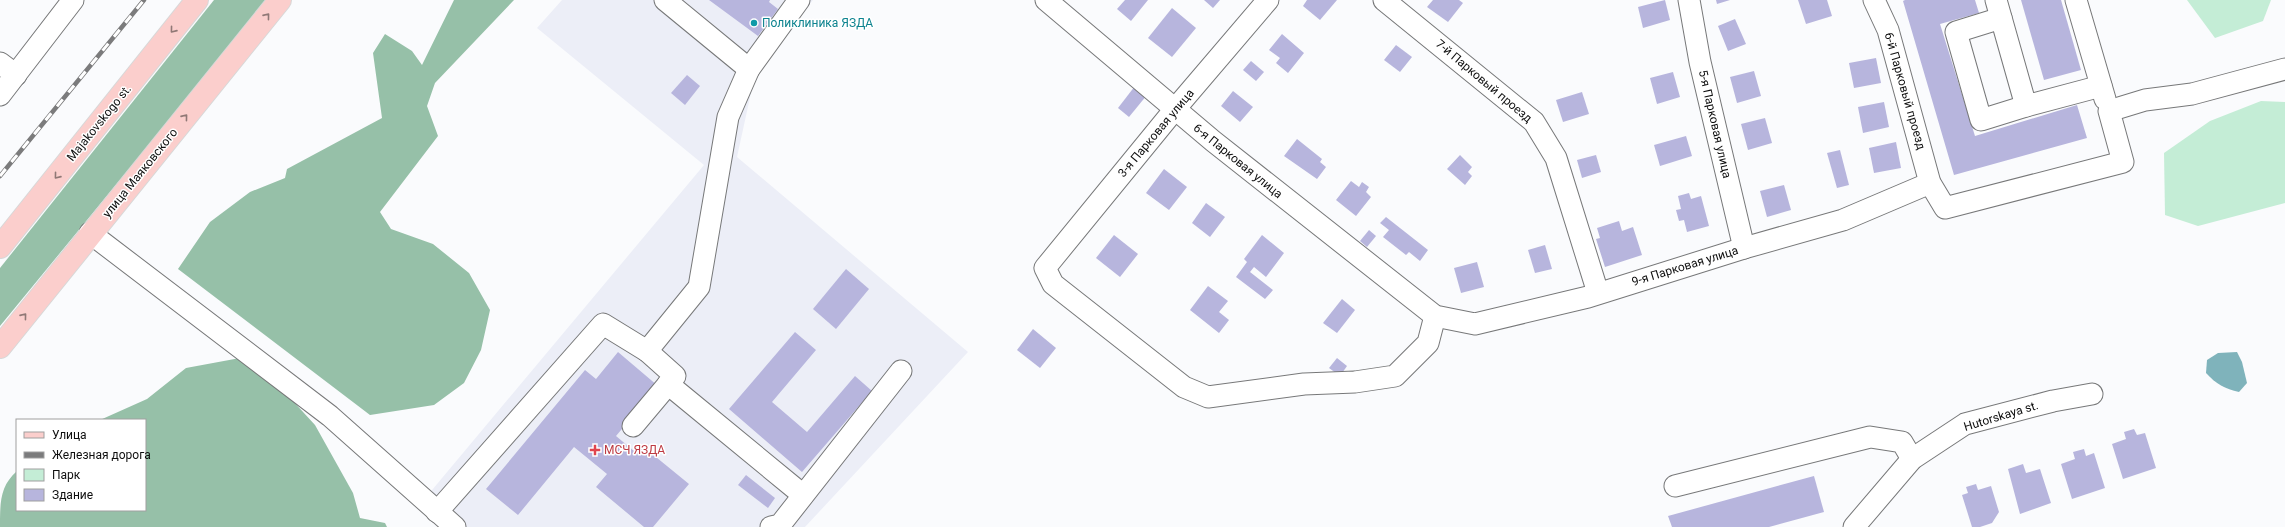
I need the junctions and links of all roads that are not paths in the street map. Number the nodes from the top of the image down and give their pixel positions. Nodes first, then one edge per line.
1 (73, 0) edge
2 (197, 0) edge
3 (280, 0) edge
4 (665, 0) edge
5 (799, 0) edge
6 (1046, 0) edge
7 (1268, 0) edge
8 (1384, 0) edge
9 (1690, 0) edge
10 (1874, 0) edge
11 (2076, 0) edge
12 (1998, 9) edge
13 (748, 68) junction
14 (8, 69) edge
15 (2285, 69) edge
16 (2101, 86) junction
17 (0, 95) edge
18 (2026, 106) junction
19 (1175, 109) junction
20 (2109, 111) junction
21 (1930, 183) junction
22 (90, 233) junction
23 (0, 247) edge
24 (1744, 248) junction
25 (1598, 293) junction
26 (1435, 316) junction
27 (0, 347) edge
28 (647, 351) junction
29 (901, 371) dead end
30 (668, 384) junction
31 (2092, 394) dead end
32 (633, 426) dead end
33 (1912, 459) junction
34 (1675, 486) dead end
35 (803, 495) junction
36 (437, 512) junction
37 (455, 527) edge
38 (772, 527) edge
39 (1854, 527) edge

1 - 14 street
2 -> 23 main road, Majakovskogo st.
22 -> 3 main road, улица Маяковского
4 - 13 street
5 - 13 street
6 - 19 street, 6-я Парковая улица
7 - 19 street, 3-я Парковая улица
8 - 25 street, 7-й Парковый проезд
9 - 24 street, 5-я Парковая улица
10 - 21 street, 6-й Парковый проезд
11 - 16 street
12 - 18 street
12 - 18 street
13 - 28 street
14 - 17 street
15 - 20 street
16 - 18 street
16 - 20 street
19 - 26 street, 6-я Парковая улица
19 - 26 street, 3-я Парковая улица
20 - 21 street, 6-й Парковый проезд
21 - 24 street, 9-я Парковая улица
27 -> 22 main road, улица Маяковского
22 - 36 street
24 - 25 street, 9-я Парковая улица
25 - 26 street, 9-я Парковая улица
28 - 30 street
28 - 36 street
29 - 35 street
30 - 32 street
30 - 35 street
31 - 33 street, Hutorskaya st.
33 - 34 street
33 - 39 street, Hutorskaya st.
35 - 38 street
36 - 37 street

